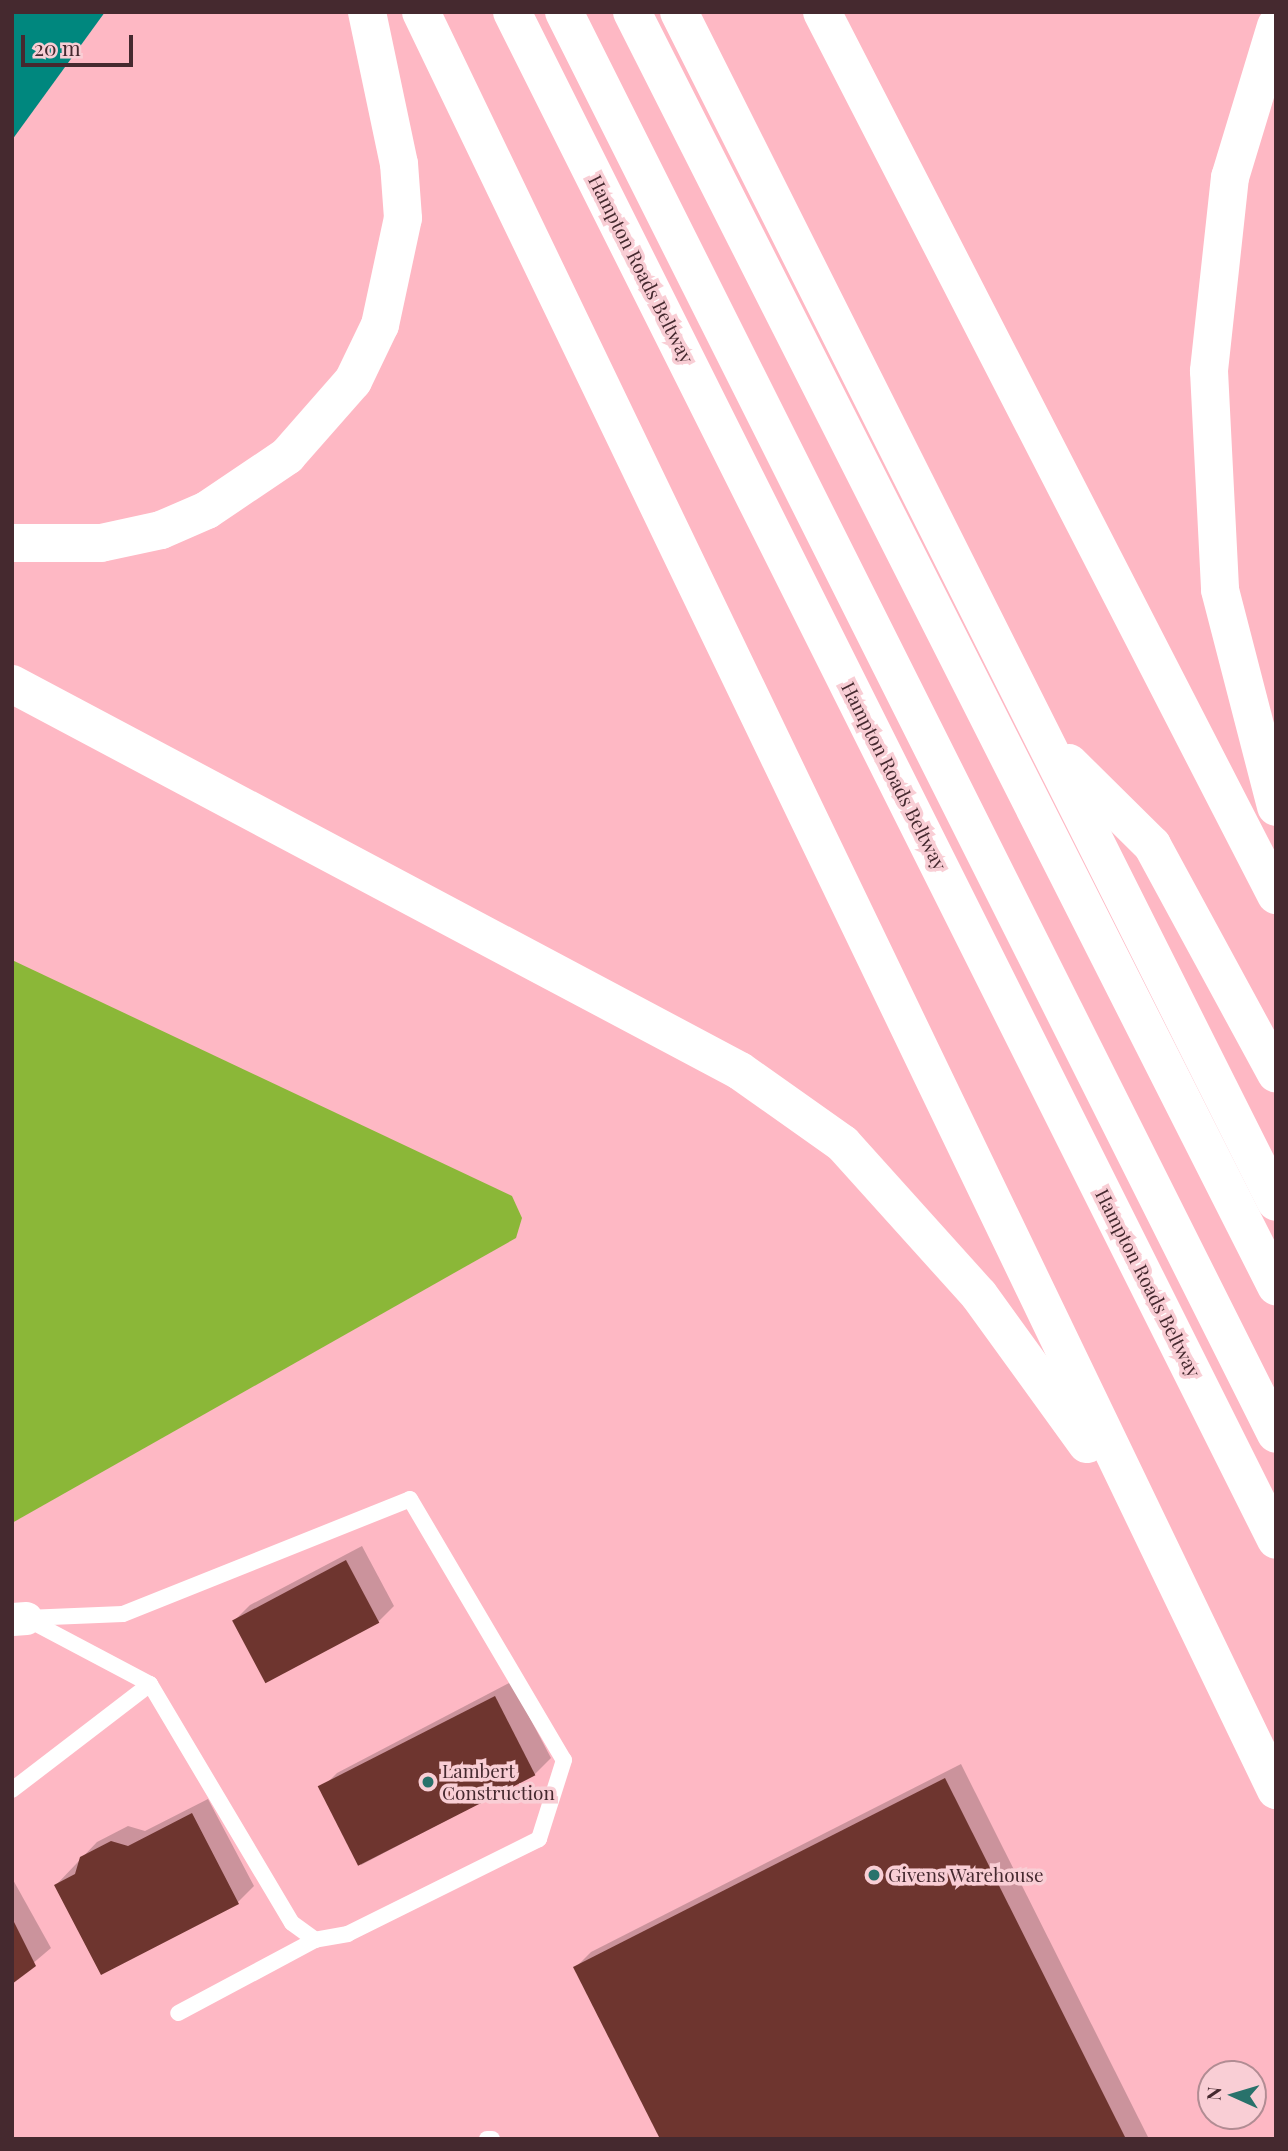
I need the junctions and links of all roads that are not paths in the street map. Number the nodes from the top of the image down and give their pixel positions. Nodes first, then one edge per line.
1 (367, 12) edge
2 (421, 12) edge
3 (512, 12) edge
4 (564, 12) edge
5 (632, 12) edge
6 (679, 12) edge
7 (822, 12) edge
8 (1276, 26) edge
9 (12, 543) edge
10 (12, 684) edge
11 (1048, 743) junction
12 (1276, 807) edge
13 (1276, 895) edge
14 (1276, 1073) edge
15 (1276, 1202) edge
16 (1276, 1286) edge
17 (1276, 1434) edge
18 (1276, 1540) edge
19 (19, 1618) edge
20 (150, 1684) junction
21 (1230, 1700) junction
22 (12, 1790) edge
23 (1276, 1790) edge
24 (315, 1940) junction
25 (178, 2013) dead end
26 (486, 2139) edge
27 (492, 2139) edge

1 - 9 highway
2 - 21 highway
3 - 18 highway, Hampton Roads Beltway
4 - 17 highway
5 - 16 highway
6 - 11 highway
7 - 13 highway
8 - 12 highway
10 - 21 highway
11 - 14 highway
11 - 15 highway
19 - 20 lane
19 - 24 lane
20 - 22 lane
20 - 24 lane
21 - 23 highway
24 - 25 lane
26 - 27 lane

